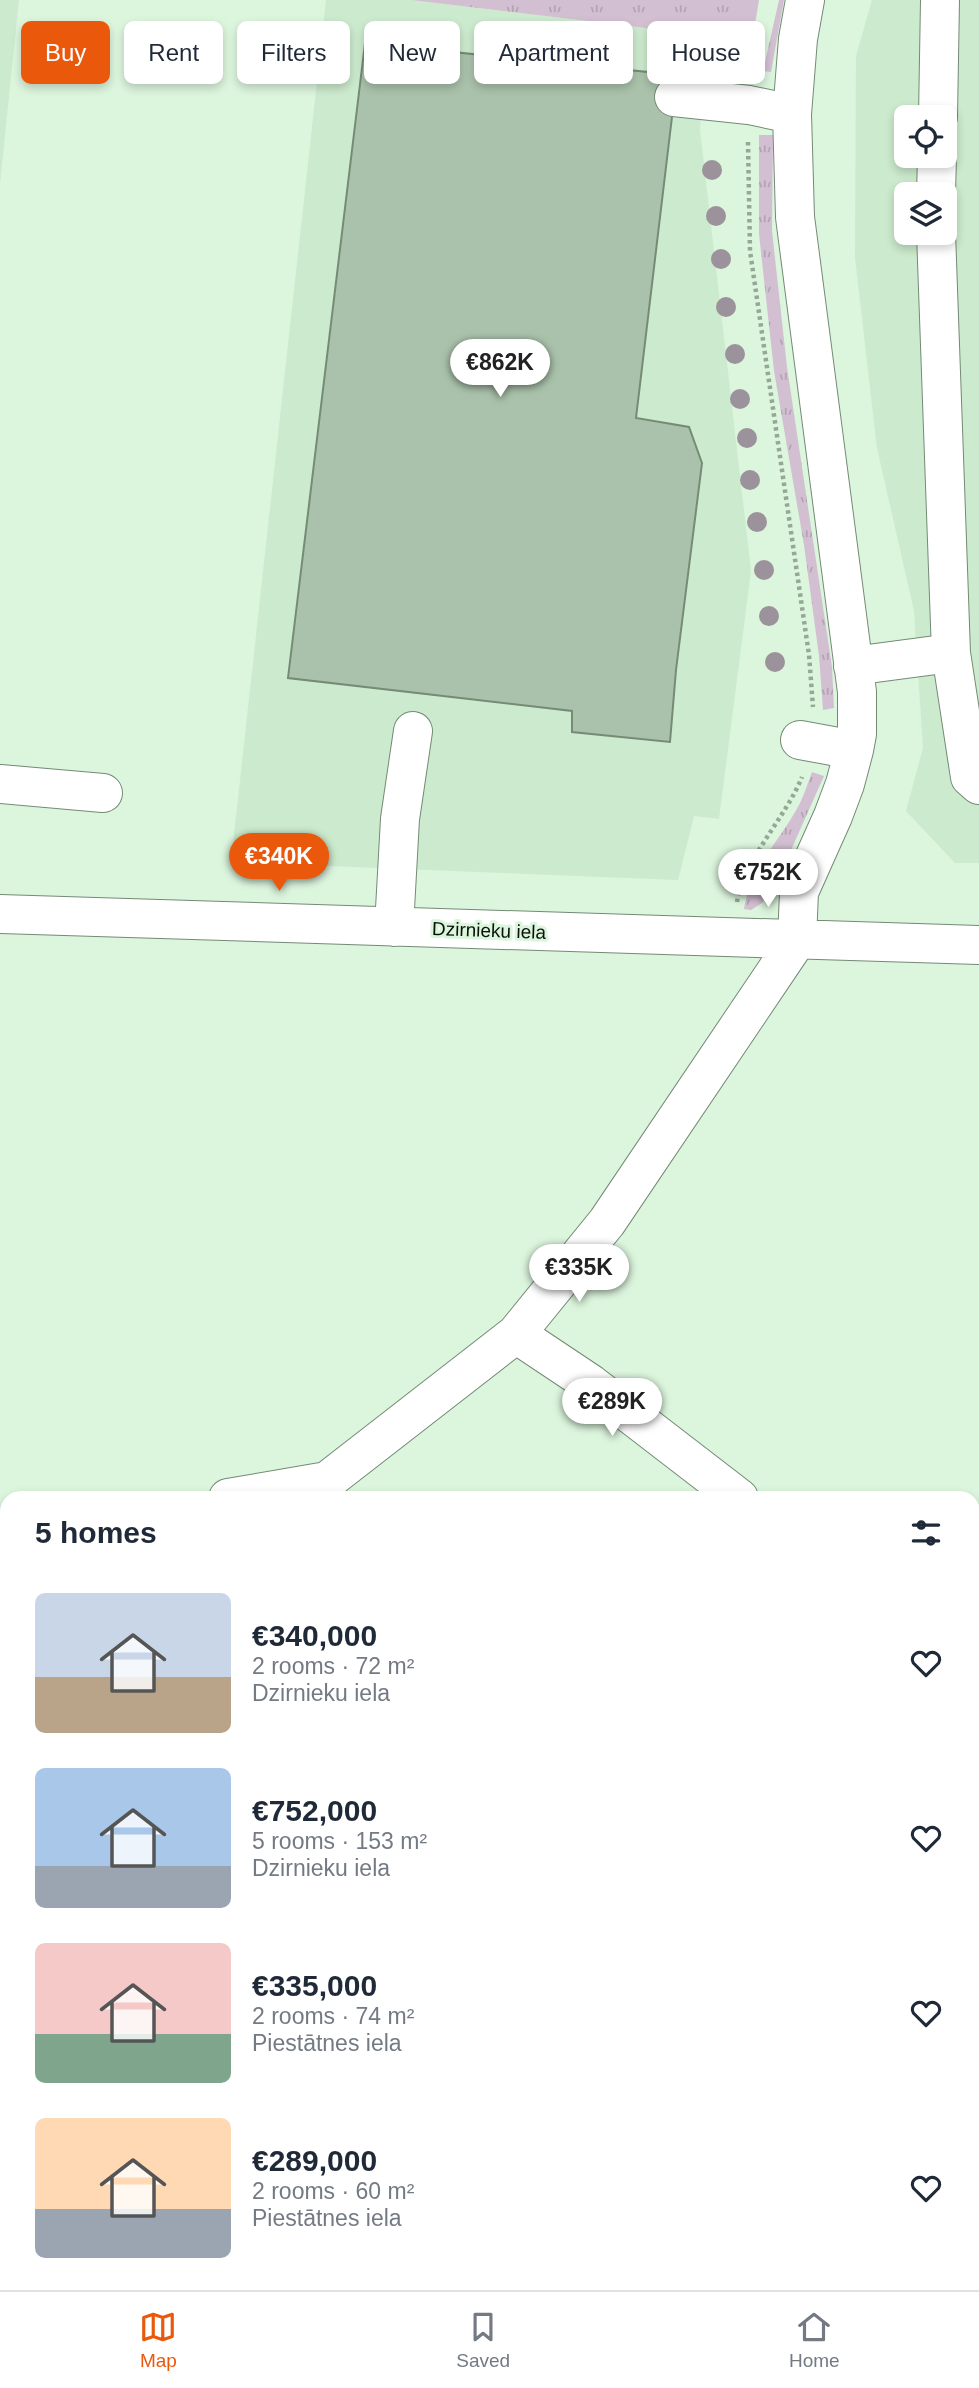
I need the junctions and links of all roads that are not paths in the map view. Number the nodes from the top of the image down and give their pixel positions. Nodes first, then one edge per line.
1 (805, 0) edge
2 (940, 0) edge
3 (674, 97) dead end
4 (938, 105) edge
5 (792, 114) junction
6 (936, 245) edge
7 (951, 653) junction
8 (853, 666) junction
9 (413, 731) dead end
10 (805, 741) road end
11 (854, 750) junction
12 (0, 784) edge
13 (979, 785) edge
14 (103, 793) dead end
15 (0, 914) edge
16 (394, 927) junction
17 (797, 940) junction
18 (979, 945) edge
19 (516, 1334) junction
20 (266, 1491) edge
21 (730, 1491) edge

1 - 5 street
2 - 4 street
3 - 5 street
5 - 8 street
6 - 7 street
7 - 8 street
7 - 13 street
8 - 11 street
9 - 16 street
10 - 11 street
11 - 17 street
12 - 14 street
15 - 16 street, Dzirnieku iela
16 - 17 street, Dzirnieku iela
17 - 18 street, Dzirnieku iela
17 - 19 street
19 - 20 street
19 - 21 street

